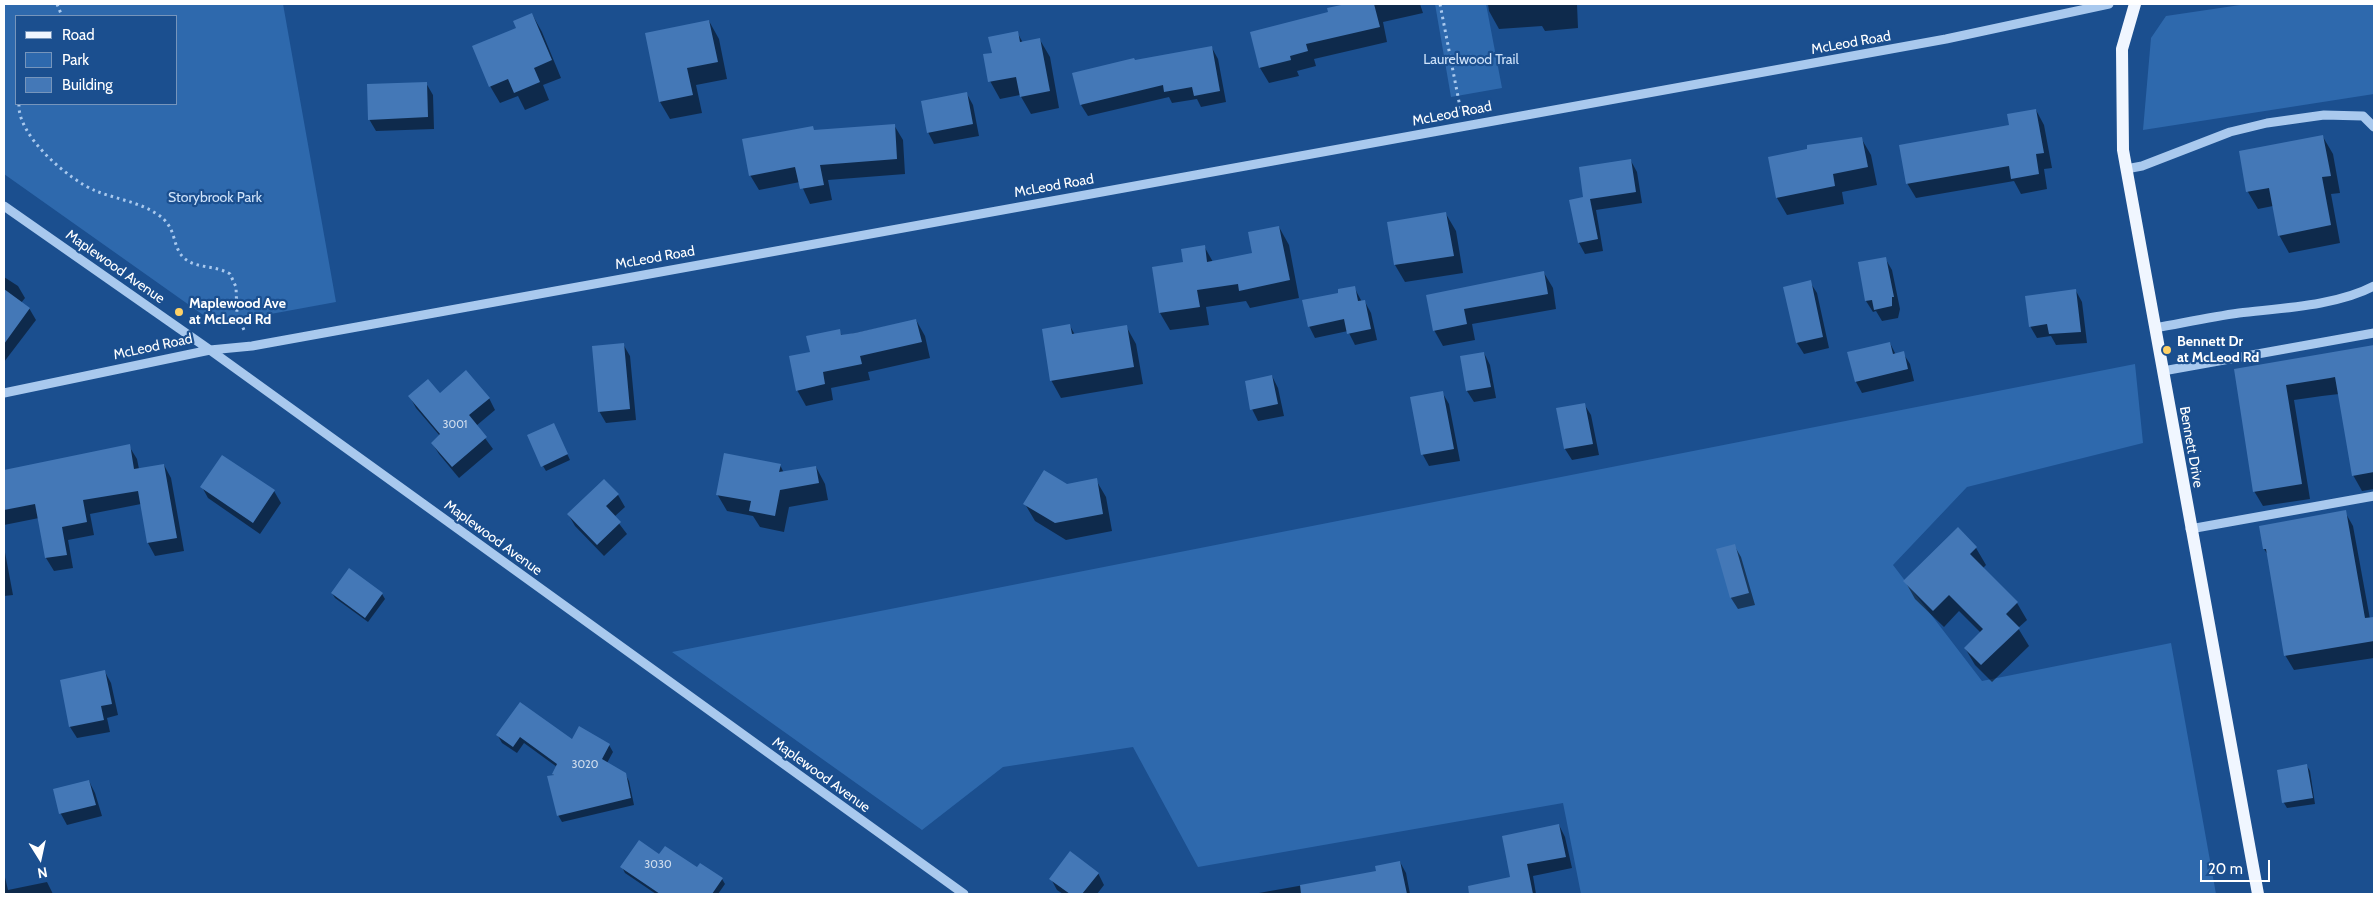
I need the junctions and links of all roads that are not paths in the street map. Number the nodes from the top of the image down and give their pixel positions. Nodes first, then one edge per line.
1 (2109, 4) edge
2 (2136, 4) edge
3 (2374, 127) edge
4 (2126, 169) junction
5 (4, 206) edge
6 (2374, 286) edge
7 (2155, 328) junction
8 (2374, 334) edge
9 (210, 350) junction
10 (2163, 371) junction
11 (4, 393) edge
12 (2374, 496) edge
13 (2190, 529) junction
14 (964, 894) edge
15 (2258, 894) edge

1 - 9 street, McLeod Road
2 - 4 main road, Bennett Drive
3 - 4 street
4 - 7 main road, Bennett Drive
5 - 9 street, Maplewood Avenue
6 - 7 street
7 - 10 main road, Bennett Drive
8 - 10 street
9 - 11 street, McLeod Road
9 - 14 street, Maplewood Avenue
10 - 13 main road, Bennett Drive
12 - 13 street
13 - 15 main road, Bennett Drive

